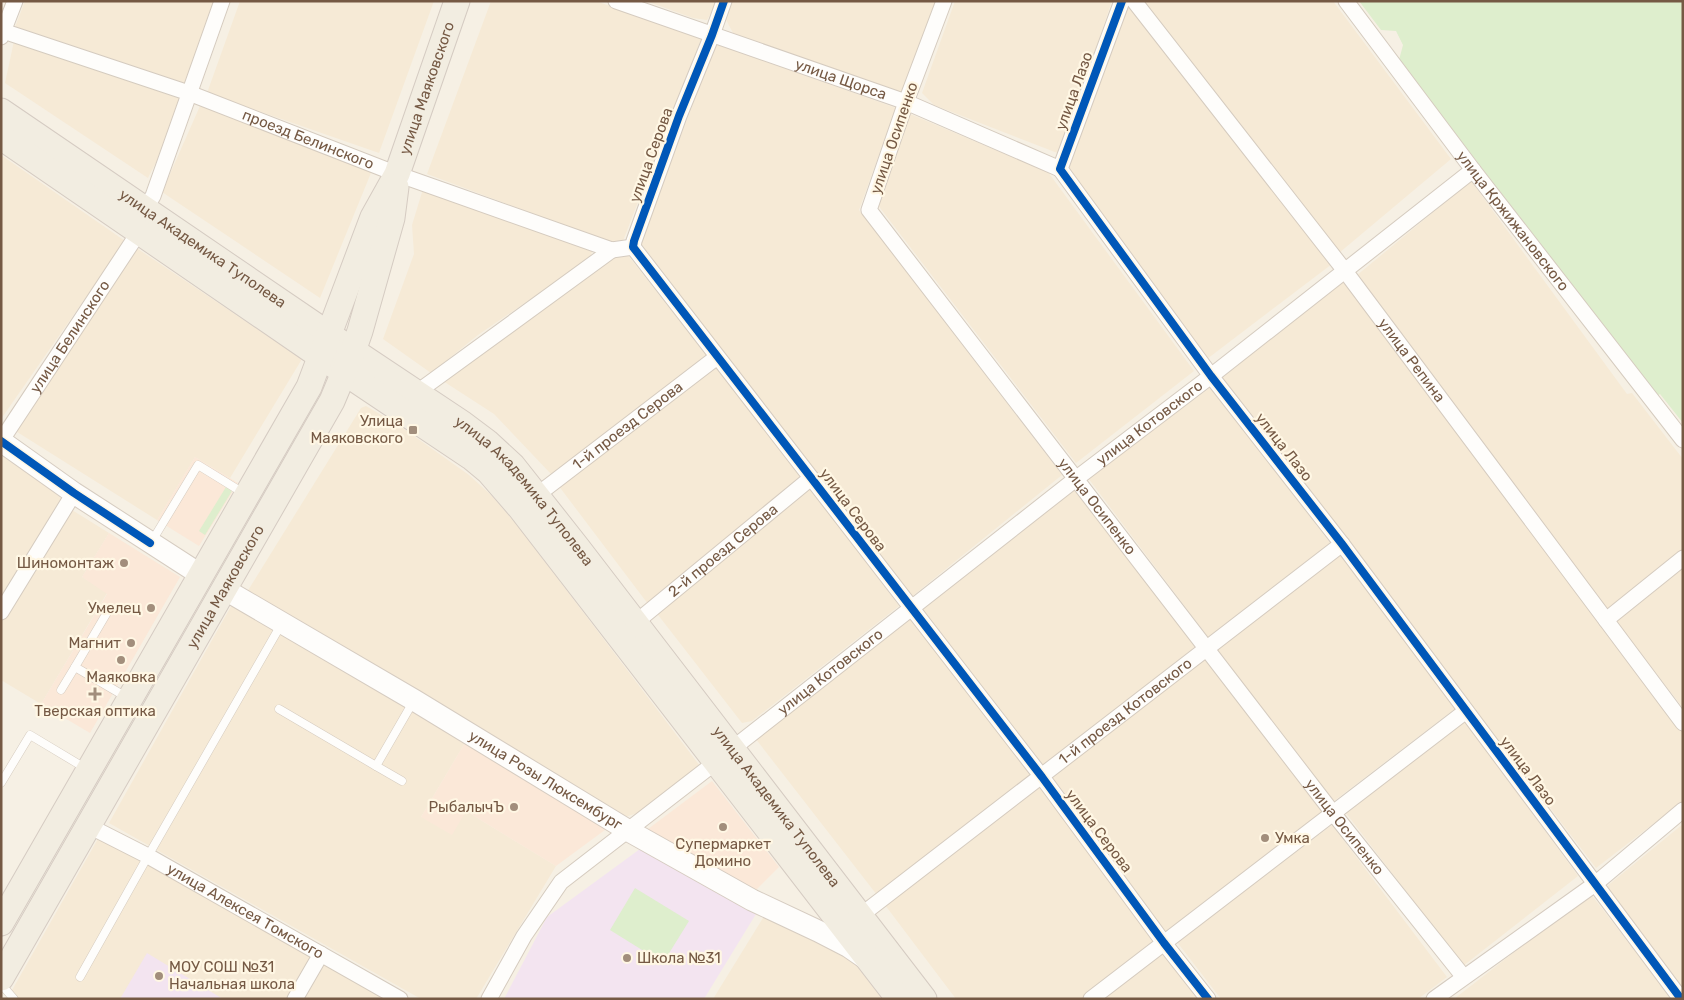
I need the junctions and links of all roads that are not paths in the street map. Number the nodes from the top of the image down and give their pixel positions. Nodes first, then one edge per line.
1 (15, 1) edge
2 (222, 1) edge
3 (457, 1) edge
4 (616, 1) edge
5 (724, 1) edge
6 (944, 1) edge
7 (1122, 1) edge
8 (1134, 1) edge
9 (1346, 1) edge
10 (2, 34) edge
11 (712, 35) junction
12 (189, 93) junction
13 (906, 102) junction
14 (2, 118) edge
15 (1060, 169) junction
16 (1473, 170) junction
17 (397, 174) junction
18 (142, 220) junction
19 (633, 247) junction
20 (612, 250) junction
21 (1345, 271) junction
22 (324, 345) junction
23 (717, 357) junction
24 (349, 362) junction
25 (1211, 376) junction
26 (416, 393) junction
27 (1683, 440) edge
28 (1, 441) edge
29 (811, 478) junction
30 (1077, 478) junction
31 (74, 493) junction
32 (247, 495) junction
33 (537, 495) junction
34 (150, 543) junction
35 (1342, 544) junction
36 (1683, 558) edge
37 (201, 575) junction
38 (224, 589) junction
39 (911, 608) junction
40 (108, 611) dead end
41 (1, 612) edge
42 (1606, 620) junction
43 (282, 623) junction
44 (635, 623) junction
45 (1206, 648) junction
46 (75, 667) junction
47 (61, 690) dead end
48 (414, 700) junction
49 (141, 707) junction
50 (279, 709) dead end
51 (1466, 711) junction
52 (1683, 723) edge
53 (724, 755) junction
54 (376, 766) junction
55 (89, 770) junction
56 (1042, 777) junction
57 (402, 781) dead end
58 (1, 783) edge
59 (1683, 810) edge
60 (1333, 813) junction
61 (89, 826) junction
62 (629, 831) junction
63 (148, 856) junction
64 (1594, 884) junction
65 (4, 910) edge
66 (860, 916) junction
67 (1164, 942) junction
68 (321, 954) junction
69 (878, 956) junction
70 (1464, 976) junction
71 (80, 977) dead end
72 (1, 978) edge
73 (1, 984) edge
74 (1443, 996) edge
75 (14, 999) edge
76 (295, 999) edge
77 (400, 999) edge
78 (489, 999) edge
79 (899, 999) edge
80 (924, 999) edge
81 (1092, 999) edge
82 (1208, 999) edge
83 (1681, 999) edge

1 - 10 street
2 - 12 street, улица Белинского
3 - 17 main road, улица Маяковского
4 - 11 street, улица Щорса
5 - 11 street, улица Серова
6 - 13 street, улица Осипенко
7 - 15 street, улица Лазо
8 - 21 street, улица Репина
9 - 16 street, улица Кржижановского
10 - 12 street, проезд Белинского
11 - 13 street, улица Щорса
11 - 19 street, улица Серова
12 - 17 street, проезд Белинского
12 - 18 street, улица Белинского
13 - 15 street, улица Щорса
13 - 30 street, улица Осипенко
14 - 18 main road, улица Академика Туполева
15 - 25 street, улица Лазо
16 - 21 street, улица Котовского
16 - 27 street, улица Кржижановского
17 - 20 street, проезд Белинского
17 - 22 main road, улица Маяковского
17 - 24 main road, улица Маяковского
18 - 22 main road, улица Академика Туполева
18 - 28 street, улица Белинского
19 - 20 street, проезд Белинского
19 - 23 street, улица Серова
20 - 26 street, проезд Белинского
21 - 25 street, улица Котовского
21 - 42 street, улица Репина
22 - 24 main road, улица Академика Туполева
22 - 32 main road, улица Маяковского
23 - 29 street, улица Серова
23 - 33 street, 1-й проезд Серова
24 - 26 main road, улица Академика Туполева
24 - 38 main road, улица Маяковского
24 - 53 main road, улица Академика Туполева
25 - 30 street, улица Котовского
25 - 35 street, улица Лазо
26 - 33 main road, улица Академика Туполева
28 - 31 street
29 - 39 street, улица Серова
29 - 44 street, 2-й проезд Серова
30 - 39 street, улица Котовского
30 - 45 street, улица Осипенко
31 - 34 street
31 - 41 street
32 - 34 lane
32 - 37 main road, улица Маяковского
33 - 44 main road, улица Академика Туполева
34 - 37 street
35 - 45 street, 1-й проезд Котовского
35 - 51 street, улица Лазо
36 - 42 street
37 - 49 main road, улица Маяковского
38 - 43 street, улица Розы Люксембург
38 - 49 main road, улица Маяковского
39 - 53 street, улица Котовского
39 - 56 street, улица Серова
40 - 46 lane
42 - 52 street, улица Репина
43 - 48 street, улица Розы Люксембург
43 - 63 lane
44 - 53 main road, улица Академика Туполева
45 - 56 street, 1-й проезд Котовского
45 - 60 street, улица Осипенко
46 - 47 lane
46 - 49 lane
48 - 54 lane
48 - 62 street, улица Розы Люксембург
49 - 55 main road, улица Маяковского
49 - 61 main road, улица Маяковского
50 - 54 lane
51 - 60 street
51 - 64 street, улица Лазо
53 - 62 street, улица Котовского
53 - 66 main road, улица Академика Туполева
53 - 69 main road, улица Академика Туполева
54 - 57 lane
55 - 58 lane
55 - 65 main road, улица Маяковского
56 - 66 street, 1-й проезд Котовского
56 - 67 street, улица Серова
59 - 64 street
60 - 67 street
60 - 70 street, улица Осипенко
61 - 63 street, улица Алексея Томского
61 - 72 main road, улица Маяковского
62 - 69 street, улица Розы Люксембург
62 - 78 street, улица Котовского
63 - 68 street, улица Алексея Томского
63 - 71 lane
64 - 70 street
64 - 83 street, улица Лазо
66 - 69 main road, улица Академика Туполева
67 - 81 street
67 - 82 street, улица Серова
68 - 76 street
68 - 77 street, улица Алексея Томского
69 - 79 main road, улица Академика Туполева
69 - 80 main road, улица Академика Туполева
70 - 74 street
73 - 75 lane

